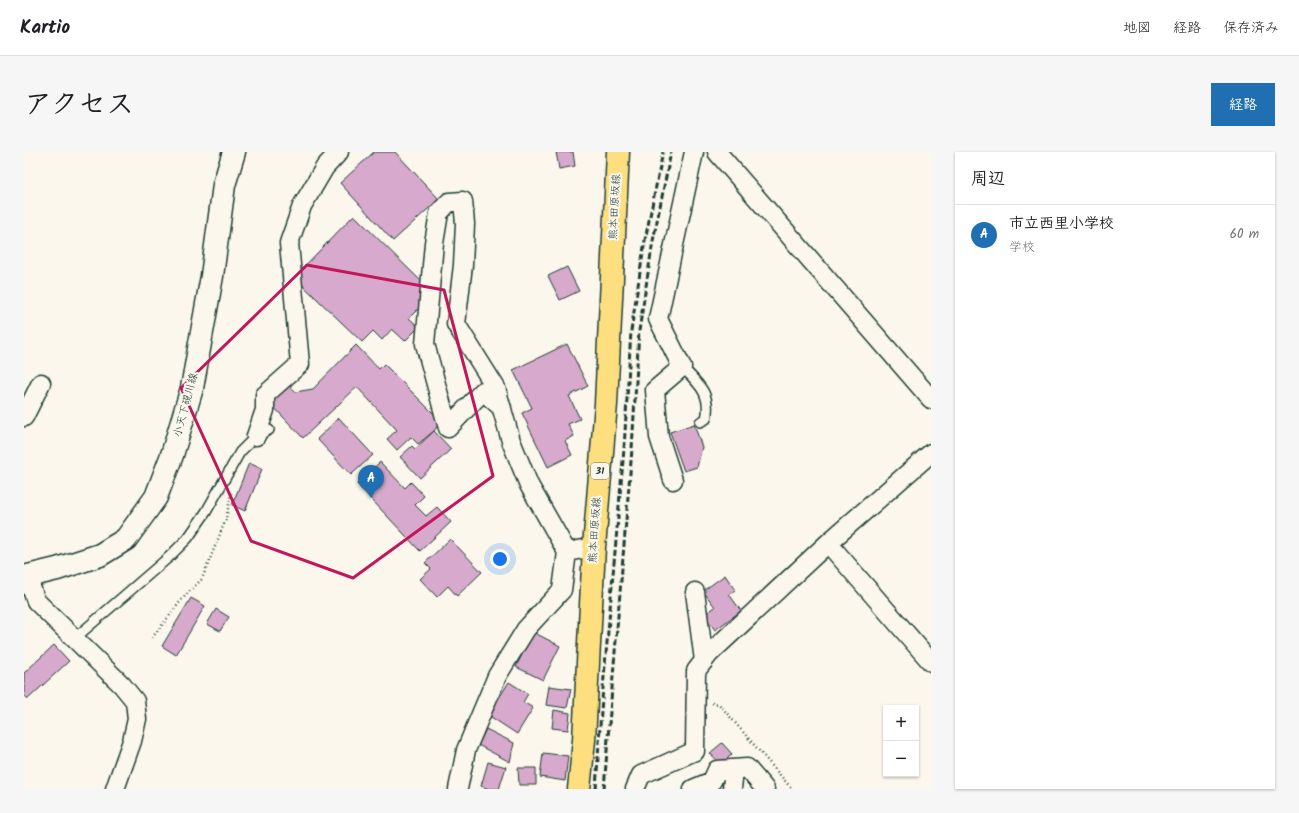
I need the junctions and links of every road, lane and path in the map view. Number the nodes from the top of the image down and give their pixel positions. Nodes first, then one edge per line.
1 (234, 152) edge
2 (339, 152) edge
3 (618, 152) edge
4 (694, 152) edge
5 (717, 152) edge
6 (682, 366) junction
7 (41, 383) dead end
8 (931, 399) edge
9 (502, 408) junction
10 (24, 417) edge
11 (700, 422) dead end
12 (262, 433) joint
13 (931, 453) edge
14 (673, 480) dead end
15 (232, 489) dead end
16 (828, 543) junction
17 (594, 547) junction
18 (566, 552) junction
19 (26, 576) edge
20 (695, 592) dead end
21 (152, 638) dead end
22 (74, 639) junction
23 (704, 661) junction
24 (931, 662) edge
25 (696, 701) junction
26 (734, 769) junction
27 (115, 789) edge
28 (458, 789) edge
29 (579, 789) edge
30 (635, 789) edge
31 (693, 789) edge
32 (732, 789) edge
33 (765, 789) edge
34 (792, 789) edge

1 - 19 main road, 小天下硯川線
2 - 12 street
3 - 17 main road, 熊本田原坂線 / 31
4 - 6 street
5 - 8 street
6 - 11 lane
6 - 14 street
7 - 10 street
9 - 9 street
9 - 18 street
12 - 22 lane
13 - 16 street
15 - 21 path
16 - 23 street
16 - 24 street
17 - 18 street
17 - 29 main road, 熊本田原坂線 / 31
18 - 28 street
19 - 22 street
20 - 23 street
22 - 27 street
23 - 25 street
25 - 30 street
25 - 34 path
26 - 31 street
26 - 32 street
26 - 33 street

